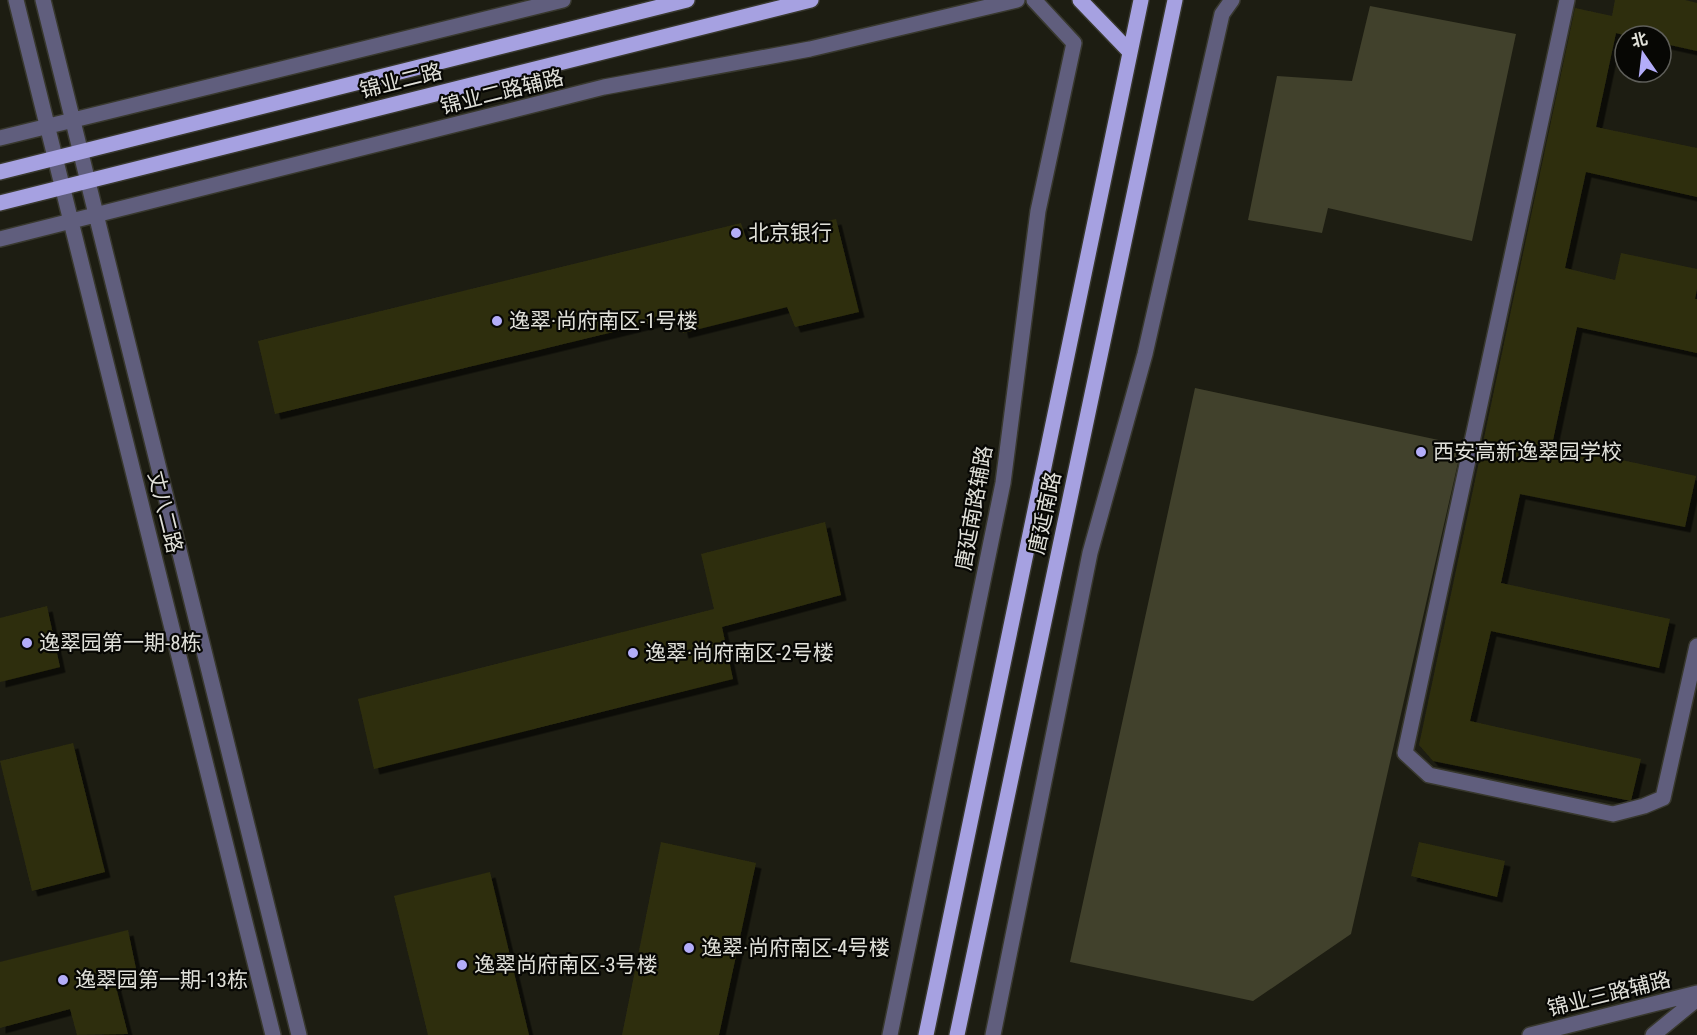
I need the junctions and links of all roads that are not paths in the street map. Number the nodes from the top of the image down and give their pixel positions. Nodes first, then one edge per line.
1 (16, 0) edge
2 (43, 0) edge
3 (564, 0) edge
4 (687, 0) edge
5 (811, 0) edge
6 (1017, 0) edge
7 (1034, 0) edge
8 (1080, 0) edge
9 (1141, 0) edge
10 (1175, 0) edge
11 (1232, 0) edge
12 (1567, 0) edge
13 (1130, 52) junction
14 (73, 120) junction
15 (48, 127) junction
16 (0, 138) edge
17 (81, 152) junction
18 (56, 158) junction
19 (0, 172) edge
20 (88, 181) junction
21 (63, 188) junction
22 (0, 203) edge
23 (96, 215) junction
24 (72, 221) junction
25 (0, 239) edge
26 (1697, 646) edge
27 (1697, 993) edge
28 (1697, 999) edge
29 (273, 1035) edge
30 (299, 1035) edge
31 (890, 1035) edge
32 (926, 1035) edge
33 (957, 1035) edge
34 (993, 1035) edge
35 (1530, 1035) edge
36 (1653, 1035) edge

1 - 15 street, 丈八二路
2 - 14 street, 丈八二路
3 - 14 street
4 - 17 main road, 锦业二路
5 - 20 main road, 锦业二路
6 - 23 street, 锦业二路辅路
7 - 31 street, 唐延南路辅路
8 - 13 main road
9 - 13 main road, 唐延南路
10 - 33 main road, 唐延南路
11 - 34 street
12 - 26 street
13 - 32 main road, 唐延南路
14 - 15 street
14 - 17 street, 丈八二路
15 - 16 street
15 - 18 street, 丈八二路
17 - 18 main road, 锦业二路
17 - 20 street, 丈八二路
18 - 19 main road, 锦业二路
18 - 21 street, 丈八二路
20 - 21 main road, 锦业二路
20 - 23 street, 丈八二路
21 - 22 main road, 锦业二路
21 - 24 street, 丈八二路
23 - 24 street, 锦业二路辅路
23 - 30 street, 丈八二路
24 - 25 street, 锦业二路辅路
24 - 29 street, 丈八二路
27 - 35 street, 锦业三路辅路
28 - 36 street

